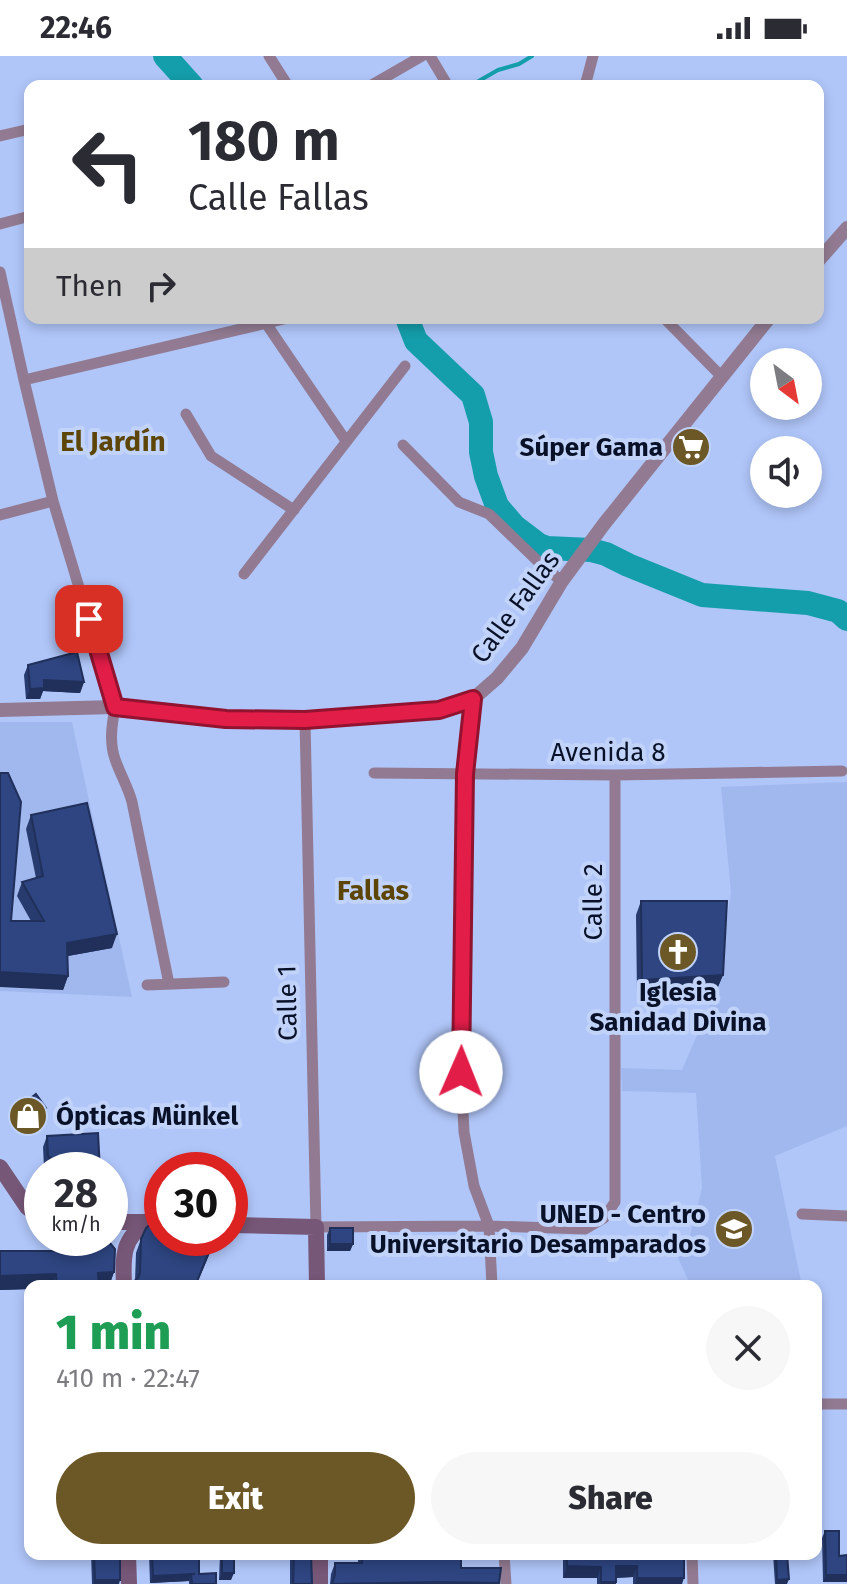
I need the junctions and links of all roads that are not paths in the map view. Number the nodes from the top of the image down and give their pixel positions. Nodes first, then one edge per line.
1 (269, 56) edge
2 (422, 56) edge
3 (430, 56) edge
4 (593, 56) edge
5 (284, 80) edge
6 (380, 80) edge
7 (444, 80) edge
8 (587, 80) edge
9 (24, 130) edge
10 (0, 136) edge
11 (24, 218) edge
12 (0, 224) edge
13 (847, 228) edge
14 (824, 254) edge
15 (0, 272) edge
16 (252, 324) edge
17 (266, 324) edge
18 (670, 324) edge
19 (764, 324) edge
20 (405, 366) dead end
21 (721, 376) junction
22 (24, 380) junction
23 (186, 414) dead end
24 (346, 441) junction
25 (403, 445) dead end
26 (53, 501) junction
27 (294, 510) junction
28 (0, 515) edge
29 (244, 574) dead end
30 (562, 581) junction
31 (473, 699) junction
32 (115, 707) junction
33 (0, 710) edge
34 (305, 720) junction
35 (842, 771) dead end
36 (374, 773) dead end
37 (465, 774) junction
38 (615, 775) junction
39 (224, 982) dead end
40 (169, 984) junction
41 (147, 985) dead end
42 (0, 1167) edge
43 (24, 1203) edge
44 (802, 1214) dead end
45 (847, 1216) edge
46 (248, 1225) edge
47 (144, 1226) edge
48 (489, 1226) junction
49 (316, 1227) junction
50 (123, 1280) edge
51 (317, 1280) edge
52 (492, 1280) edge
53 (822, 1404) edge
54 (847, 1404) edge
55 (128, 1560) edge
56 (320, 1560) edge
57 (504, 1560) edge
58 (692, 1560) edge
59 (129, 1584) edge
60 (320, 1584) edge
61 (506, 1584) edge
62 (693, 1584) edge

1 - 5 street
2 - 6 street
3 - 7 street
4 - 8 street
9 - 10 street
11 - 12 street
13 - 14 street
15 - 22 street
16 - 22 street
17 - 24 street
18 - 21 street
19 - 21 street, Calle Fallas
20 - 24 street
21 - 30 street, Calle Fallas
22 - 26 street
23 - 27 street
24 - 27 street
25 - 30 street
26 - 28 street
26 - 32 street
27 - 29 street
30 - 31 street, Calle Fallas
31 - 34 street, Calle Fallas
31 - 37 street
32 - 33 street, Calle Fallas
32 - 34 street, Calle Fallas
32 - 40 street
34 - 49 street, Calle 1
35 - 38 street, Avenida 8
36 - 37 street, Avenida 8
37 - 38 street, Avenida 8
37 - 48 street
38 - 48 street, Calle 2
39 - 40 street
40 - 41 street
42 - 43 main road
44 - 45 street
46 - 49 main road
47 - 50 main road
48 - 49 street
48 - 52 street
49 - 51 main road, Calle 1
53 - 54 street
55 - 59 main road
56 - 60 main road
57 - 61 street
58 - 62 street

